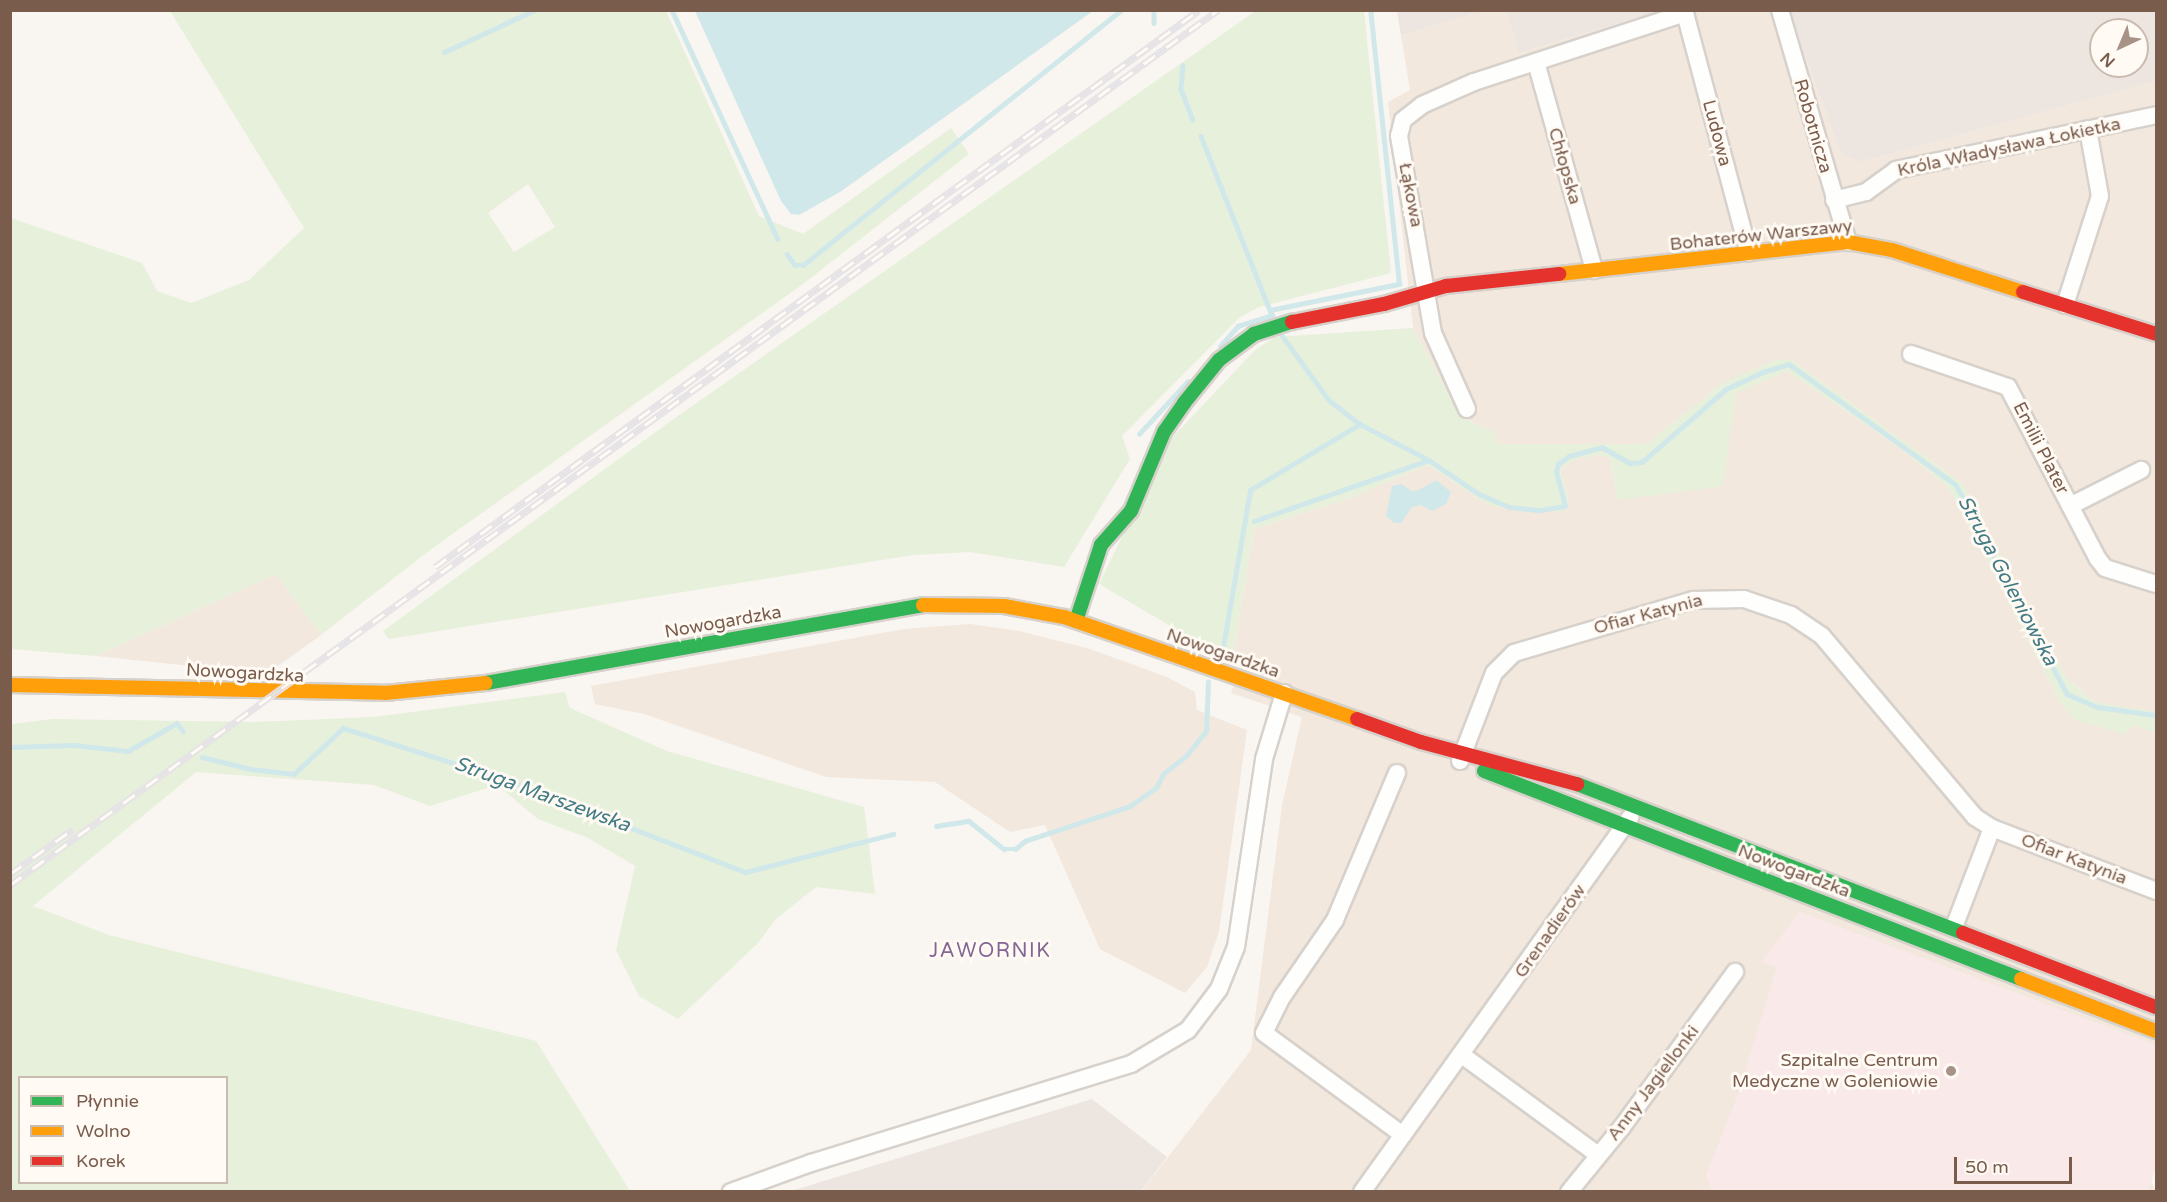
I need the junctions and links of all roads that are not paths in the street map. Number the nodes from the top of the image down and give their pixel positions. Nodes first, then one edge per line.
1 (1780, 10) edge
2 (1685, 14) joint
3 (1536, 62) junction
4 (2157, 115) edge
5 (2088, 129) junction
6 (1834, 200) junction
7 (1848, 242) junction
8 (1749, 253) junction
9 (1594, 270) junction
10 (1428, 290) junction
11 (2065, 305) junction
12 (2157, 334) edge
13 (1911, 354) dead end
14 (1467, 409) dead end
15 (2141, 470) dead end
16 (2070, 506) junction
17 (2157, 584) edge
18 (1076, 621) junction
19 (10, 685) edge
20 (1284, 693) junction
21 (1462, 756) junction
22 (1397, 773) dead end
23 (1637, 807) junction
24 (1625, 826) junction
25 (1992, 828) junction
26 (2157, 891) edge
27 (1954, 927) junction
28 (1735, 972) dead end
29 (2157, 1007) edge
30 (2157, 1031) edge
31 (1462, 1055) junction
32 (1403, 1135) junction
33 (1597, 1154) junction
34 (1367, 1190) edge
35 (730, 1191) edge
36 (1569, 1191) edge

1 - 6 street, Robotnicza
2 - 3 street, Łąkowa
2 - 8 street, Ludowa
3 - 9 street, Chłopska
3 - 10 street, Łąkowa
4 - 5 street, Króla Władysława Łokietka
5 - 6 street, Króla Władysława Łokietka
5 - 11 street
6 - 7 street, Robotnicza
7 - 8 street, Bohaterów Warszawy
7 - 11 street, Bohaterów Warszawy
8 - 9 street, Bohaterów Warszawy
9 - 10 street, Bohaterów Warszawy
10 - 14 street, Łąkowa
10 - 18 street, Bohaterów Warszawy
11 - 12 street, Bohaterów Warszawy
13 - 16 street, Emilii Plater
15 - 16 street, Emilii Plater
16 - 17 street, Emilii Plater
18 - 19 street, Nowogardzka
18 - 20 street, Nowogardzka
20 - 21 street, Nowogardzka
20 - 35 street
21 - 23 street, Nowogardzka
21 - 24 street, Nowogardzka
21 - 25 street, Ofiar Katynia
22 - 32 street
23 - 24 street, Grenadierów
23 - 27 street, Nowogardzka
24 - 30 street, Nowogardzka
24 - 31 street, Grenadierów
25 - 26 street, Ofiar Katynia
25 - 27 street
27 - 29 street, Nowogardzka
28 - 33 street, Anny Jagiellonki
31 - 32 street, Grenadierów
31 - 33 street
32 - 34 street, Grenadierów
33 - 36 street, Anny Jagiellonki

